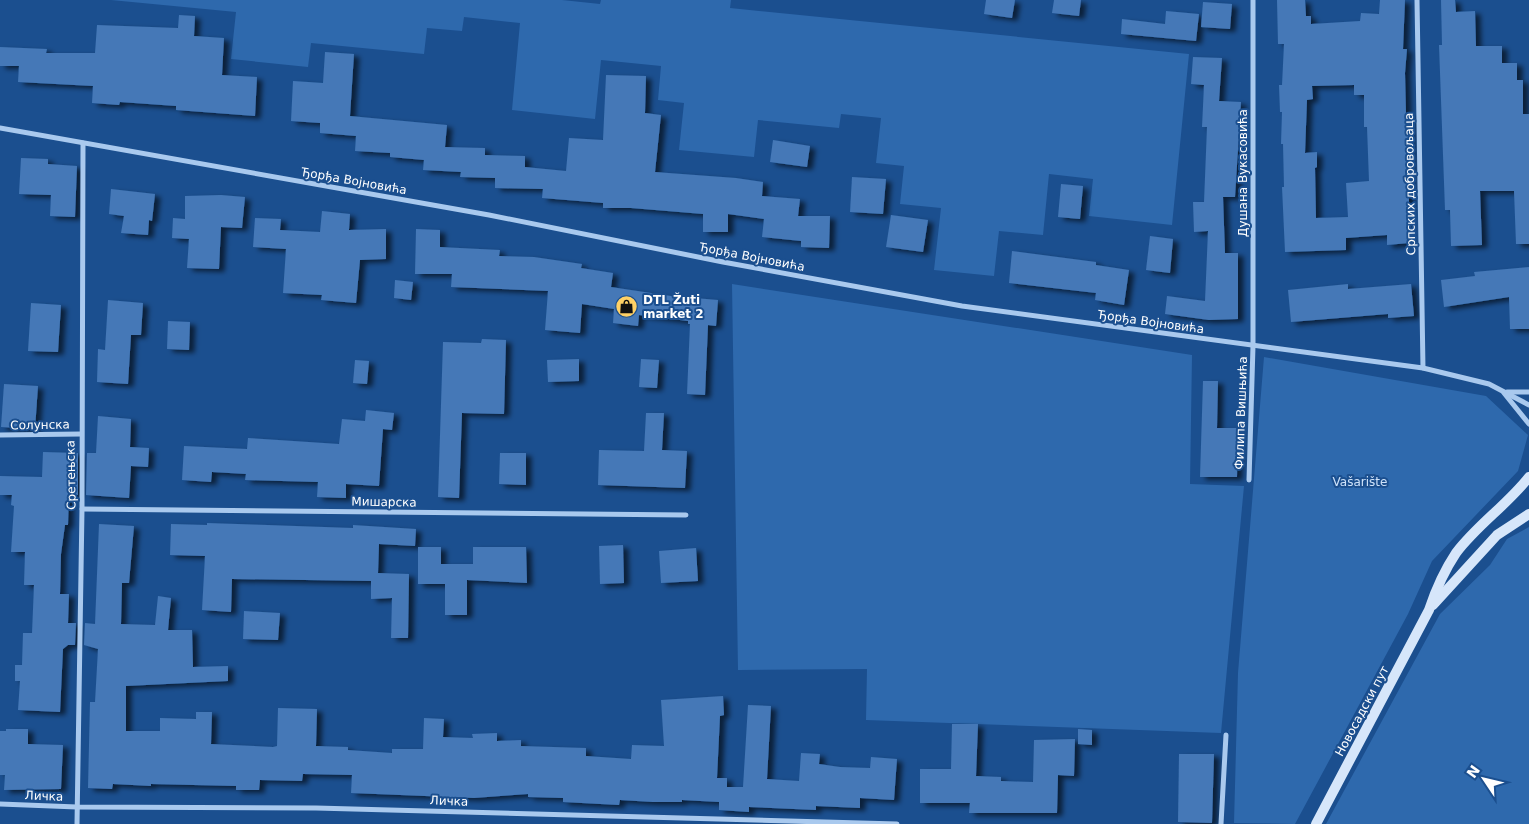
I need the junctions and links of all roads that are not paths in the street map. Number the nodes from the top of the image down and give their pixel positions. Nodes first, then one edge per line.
1 (1253, 0) edge
2 (1417, 0) edge
3 (0, 128) edge
4 (83, 143) junction
5 (1253, 346) junction
6 (1423, 368) junction
7 (1502, 391) junction
8 (1529, 392) edge
9 (1529, 405) edge
10 (1529, 424) edge
11 (81, 434) junction
12 (0, 435) edge
13 (1529, 477) edge
14 (1248, 480) dead end
15 (82, 509) junction
16 (1529, 514) edge
17 (686, 515) dead end
18 (1429, 610) junction
19 (1226, 735) dead end
20 (0, 804) edge
21 (78, 807) junction
22 (77, 824) edge
23 (897, 824) edge
24 (1221, 824) edge
25 (1316, 824) edge

1 - 5 street, Душана Вукасовића
2 - 6 street, Српских добровољаца
3 - 4 street, Ђорђа Војновића
4 - 5 street, Ђорђа Војновића
4 - 11 street, Сретењска
5 - 6 street, Ђорђа Војновића
5 - 14 street, Филипа Вишњића
6 - 7 street, Ђорђа Војновића
7 - 8 street
7 - 9 street, Ђорђа Војновића
7 - 10 street, Ђорђа Војновића
11 - 12 street, Солунска
11 - 15 street, Сретењска
13 - 18 main road, Новосадски пут
15 - 17 street, Мишарска
15 - 21 street, Сретењска
16 - 18 main road, Новосадски пут
18 - 25 main road, Новосадски пут
19 - 24 street
20 - 21 street, Личка
21 - 22 street, Сретењска
21 - 23 street, Личка

